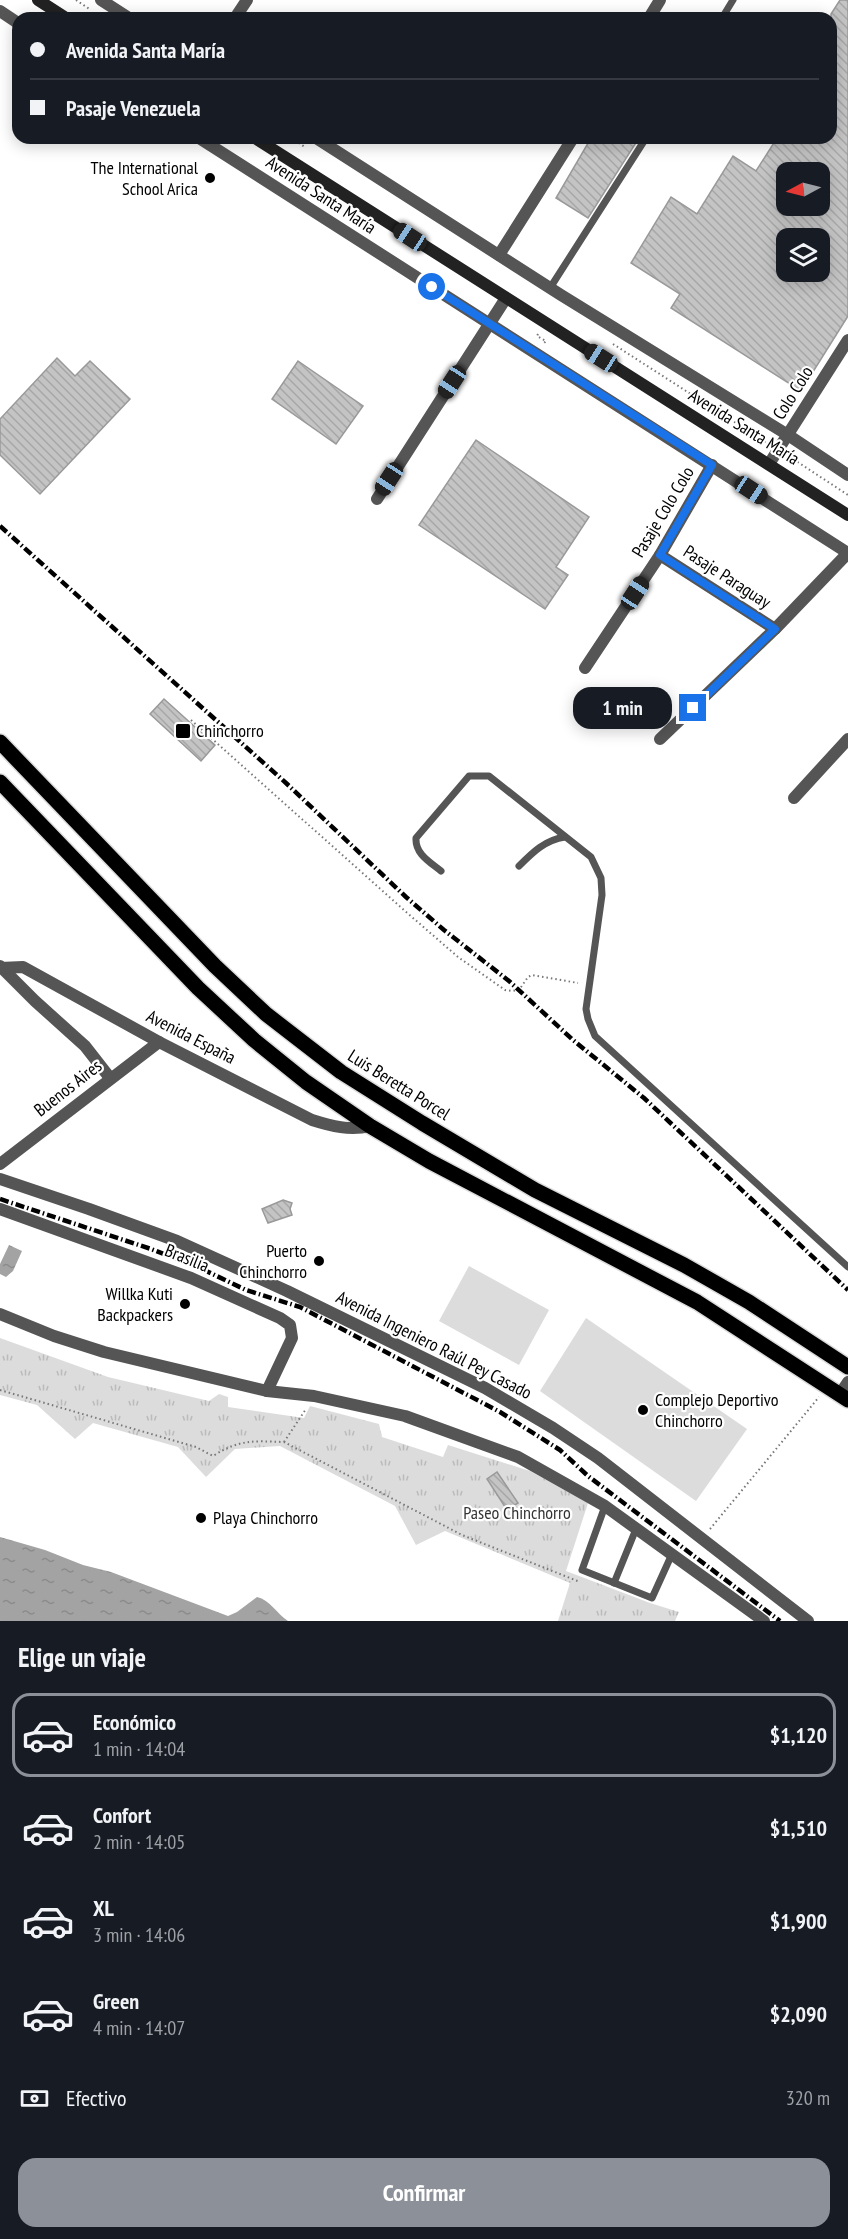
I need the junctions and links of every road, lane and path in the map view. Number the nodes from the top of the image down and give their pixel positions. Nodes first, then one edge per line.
1 (38, 0) edge
2 (102, 0) edge
3 (57, 12) edge
4 (120, 12) edge
5 (208, 144) edge
6 (264, 144) edge
7 (325, 144) edge
8 (569, 144) edge
9 (642, 144) edge
10 (499, 255) junction
11 (550, 288) junction
12 (506, 298) junction
13 (489, 324) junction
14 (848, 340) edge
15 (788, 435) junction
16 (769, 464) junction
17 (712, 465) junction
18 (848, 475) edge
19 (377, 499) dead end
20 (848, 515) edge
21 (848, 553) edge
22 (660, 555) junction
23 (775, 629) junction
24 (585, 668) dead end
25 (191, 720) dead end
26 (660, 739) dead end
27 (848, 739) edge
28 (0, 742) edge
29 (0, 782) edge
30 (794, 798) dead end
31 (565, 837) junction
32 (519, 866) dead end
33 (441, 871) dead end
34 (0, 967) edge
35 (589, 985) junction
36 (159, 1042) junction
37 (110, 1078) junction
38 (370, 1126) junction
39 (0, 1164) edge
40 (0, 1179) edge
41 (0, 1209) edge
42 (848, 1267) edge
43 (0, 1314) edge
44 (848, 1367) edge
45 (0, 1390) edge
46 (267, 1391) junction
47 (841, 1391) edge
48 (314, 1396) junction
49 (284, 1442) junction
50 (604, 1506) junction
51 (636, 1529) junction
52 (703, 1539) junction
53 (672, 1554) junction
54 (582, 1583) dead end
55 (614, 1583) junction
56 (764, 1621) edge
57 (808, 1621) edge

1 - 3 main road
2 - 4 street
5 - 13 street, Avenida Santa María
6 - 12 main road, Avenida Santa María
7 - 10 street, Avenida Santa María
8 - 10 street
9 - 11 lane
10 - 11 street, Avenida Santa María
11 - 15 street, Avenida Santa María
12 - 13 street
12 - 16 main road, Avenida Santa María
13 - 17 street, Avenida Santa María
13 - 19 street
14 - 15 street, Colo Colo
15 - 16 street, Colo Colo
15 - 18 street, Avenida Santa María
16 - 20 main road, Avenida Santa María
17 - 21 street, Avenida Santa María
17 - 22 street, Pasaje Colo Colo
21 - 23 street
22 - 23 street, Pasaje Paraguay
22 - 24 street, Pasaje Colo Colo
23 - 26 street
25 - 35 path
27 - 30 street
28 - 44 main road, Luis Beretta Porcel
29 - 38 main road
31 - 32 lane
31 - 33 lane
31 - 35 lane
34 - 36 street, Avenida España
34 - 37 street
35 - 42 lane
36 - 37 street, Buenos Aires
36 - 38 street, Avenida España
37 - 39 street, Buenos Aires
38 - 47 main road
40 - 52 street, Avenida Ingeniero Raúl Pey Casado
41 - 46 street, Brasilia
43 - 46 street
45 - 49 path
46 - 48 street
47 - 52 path
48 - 49 path
48 - 50 street
49 - 54 path
50 - 51 street
50 - 55 lane
51 - 53 street
51 - 55 lane
52 - 57 street, Avenida Ingeniero Raúl Pey Casado
53 - 55 lane
53 - 56 street

